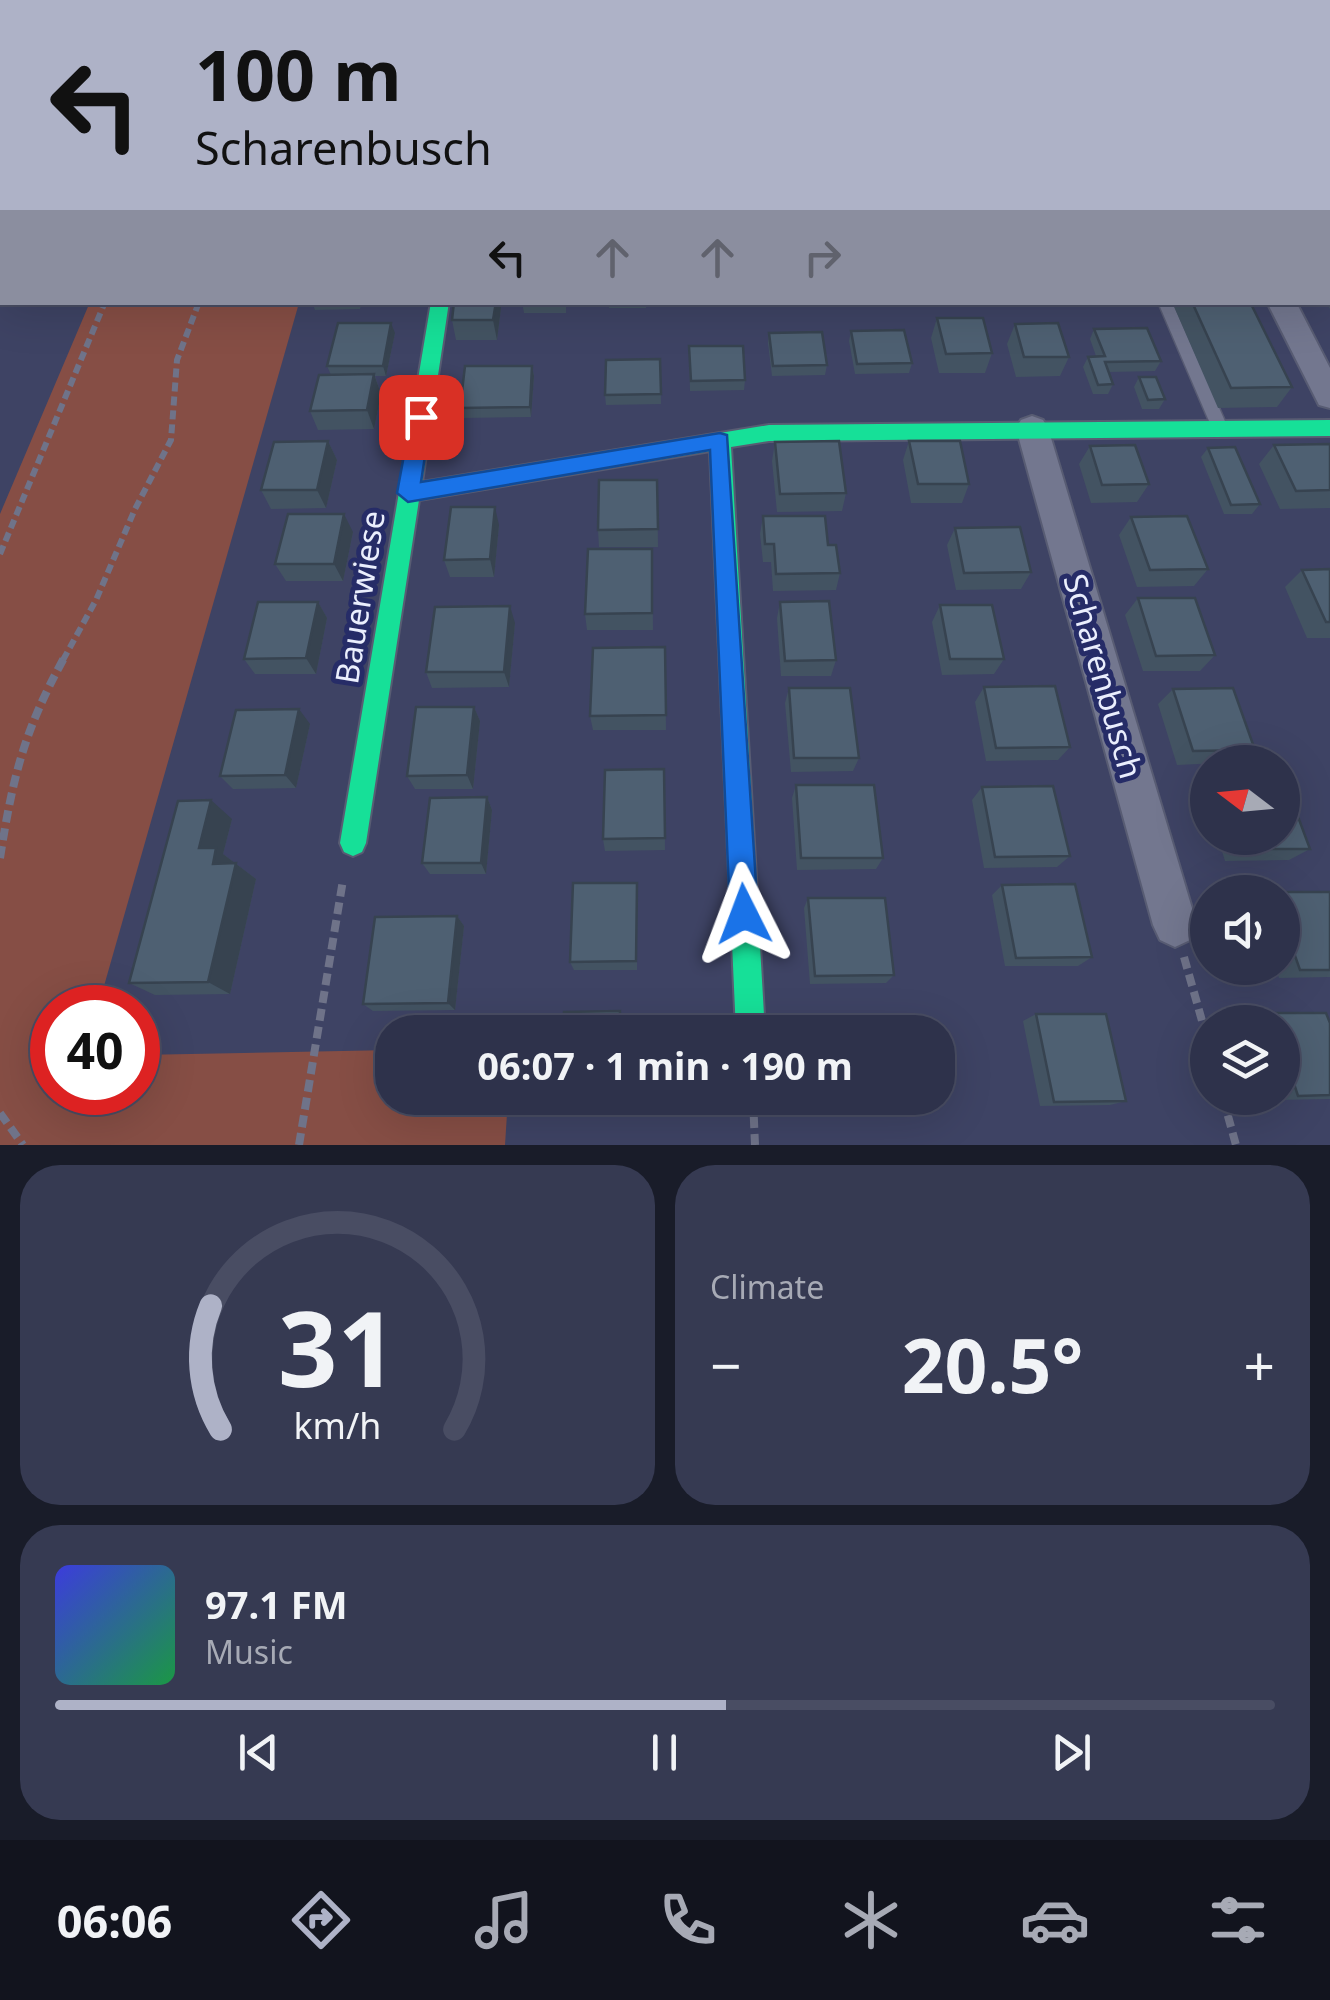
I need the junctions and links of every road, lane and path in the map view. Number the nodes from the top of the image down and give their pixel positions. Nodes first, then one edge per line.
1 (104, 305) edge
2 (197, 305) edge
3 (439, 305) edge
4 (1166, 305) edge
5 (1284, 305) edge
6 (1330, 397) edge
7 (1032, 428) junction
8 (1220, 428) junction
9 (1330, 428) edge
10 (720, 440) junction
11 (408, 493) junction
12 (0, 554) edge
13 (353, 843) joint
14 (0, 858) edge
15 (1175, 925) joint
16 (1198, 1005) edge
17 (749, 1015) edge
18 (0, 1113) edge
19 (754, 1115) edge
20 (1228, 1115) edge
21 (24, 1145) edge
22 (299, 1145) edge
23 (755, 1145) edge
24 (1236, 1145) edge

1 - 12 path
2 - 14 path
3 - 11 street, Bauerwiese
4 - 8 lane
5 - 6 street
7 - 8 street
7 - 10 street
7 - 15 street, Scharenbusch
8 - 9 street
10 - 11 street
10 - 17 street
11 - 13 street, Bauerwiese
13 - 22 path
15 - 16 path
18 - 21 path
19 - 23 path
20 - 24 path

